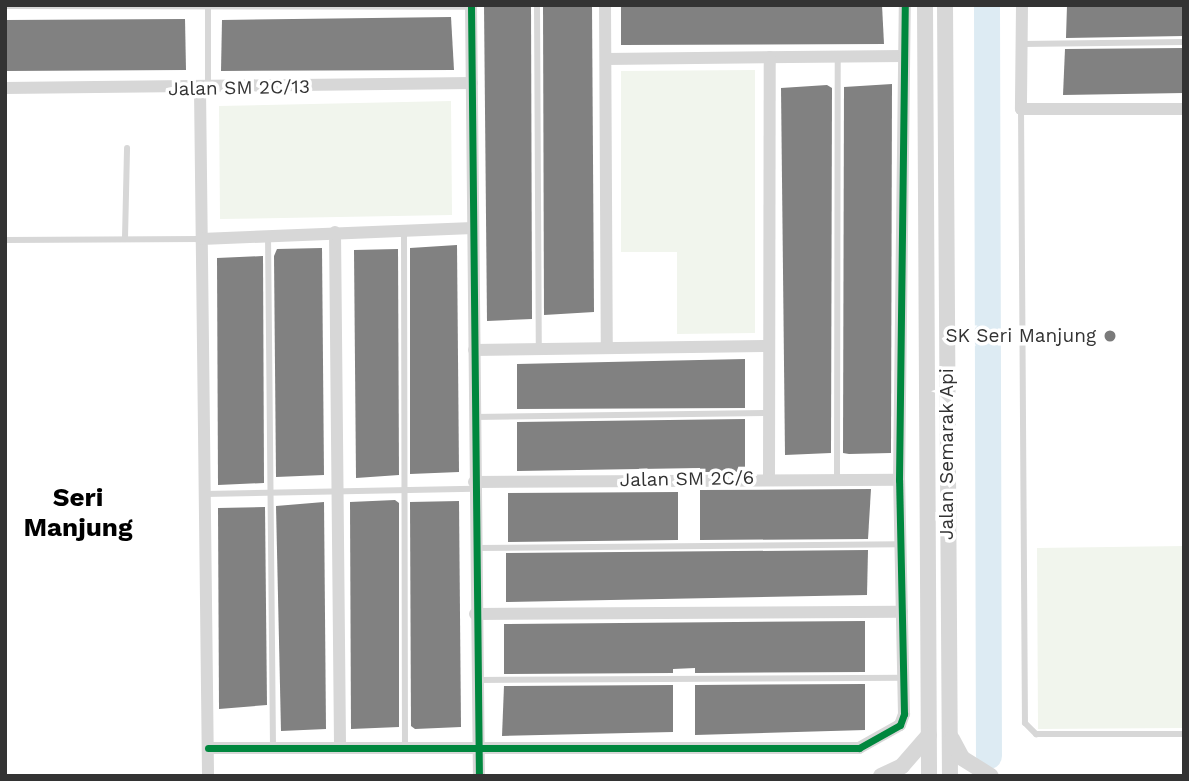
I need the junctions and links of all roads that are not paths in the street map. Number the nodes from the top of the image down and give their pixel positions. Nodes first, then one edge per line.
1 (537, 5) edge
2 (605, 5) edge
3 (905, 5) edge
4 (925, 5) edge
5 (946, 5) edge
6 (1022, 5) edge
7 (5, 6) edge
8 (193, 6) edge
9 (208, 6) edge
10 (471, 6) edge
11 (1184, 42) edge
12 (1022, 44) junction
13 (904, 56) junction
14 (770, 57) junction
15 (838, 57) junction
16 (606, 59) junction
17 (472, 83) junction
18 (5, 88) edge
19 (204, 89) junction
20 (1021, 109) junction
21 (1184, 109) edge
22 (127, 148) dead end
23 (473, 228) junction
24 (404, 230) junction
25 (335, 232) junction
26 (268, 233) junction
27 (125, 238) junction
28 (201, 239) junction
29 (5, 240) edge
30 (769, 346) junction
31 (607, 347) junction
32 (539, 349) junction
33 (474, 350) junction
34 (769, 413) junction
35 (474, 417) junction
36 (769, 478) junction
37 (837, 479) junction
38 (900, 480) junction
39 (474, 486) junction
40 (405, 490) junction
41 (337, 492) junction
42 (270, 493) junction
43 (205, 494) junction
44 (901, 544) junction
45 (474, 548) junction
46 (902, 612) junction
47 (475, 614) junction
48 (904, 678) junction
49 (476, 680) junction
50 (949, 730) junction
51 (929, 734) junction
52 (1184, 734) edge
53 (477, 745) junction
54 (405, 746) junction
55 (273, 747) junction
56 (340, 747) junction
57 (208, 748) junction
58 (208, 776) edge
59 (479, 776) edge
60 (881, 776) edge
61 (929, 776) edge
62 (950, 776) edge
63 (991, 776) edge

1 - 32 lane
2 - 16 street
3 - 13 street
4 - 51 street, Jalan Semarak Api
5 - 50 street, Jalan Semarak Api
6 - 12 street
7 - 8 lane
8 - 9 lane
9 - 10 lane
9 - 19 lane
10 - 17 street
11 - 12 lane
12 - 20 street
13 - 15 street
13 - 38 street
14 - 15 street
14 - 16 street
14 - 30 street
15 - 37 lane
16 - 31 street
17 - 19 street, Jalan SM 2C/13
17 - 23 street
18 - 19 street, Jalan SM 2C/13
19 - 28 street
20 - 21 street
20 - 52 lane
22 - 27 lane
23 - 24 street
23 - 33 street
24 - 25 street
24 - 40 lane
25 - 26 street
25 - 41 street
26 - 28 street
26 - 42 lane
27 - 28 lane
27 - 29 lane
28 - 43 street
30 - 31 street
30 - 34 street
31 - 32 street
32 - 33 street
33 - 35 street
34 - 35 lane
34 - 36 street
35 - 39 street
36 - 37 street, Jalan SM 2C/6
36 - 39 street, Jalan SM 2C/6
37 - 38 street, Jalan SM 2C/6
38 - 44 street
39 - 40 lane
39 - 45 street
40 - 41 lane
40 - 54 lane
41 - 42 lane
41 - 56 street
42 - 43 lane
42 - 55 lane
43 - 57 street
44 - 45 lane
44 - 46 street
45 - 47 street
46 - 47 street
46 - 48 street
47 - 49 street
48 - 49 lane
48 - 53 street
49 - 53 street
50 - 62 street, Jalan Semarak Api
50 - 63 street
51 - 60 street
51 - 61 street, Jalan Semarak Api
53 - 54 street
53 - 59 street
54 - 56 street
55 - 56 street
55 - 57 street
57 - 58 street

